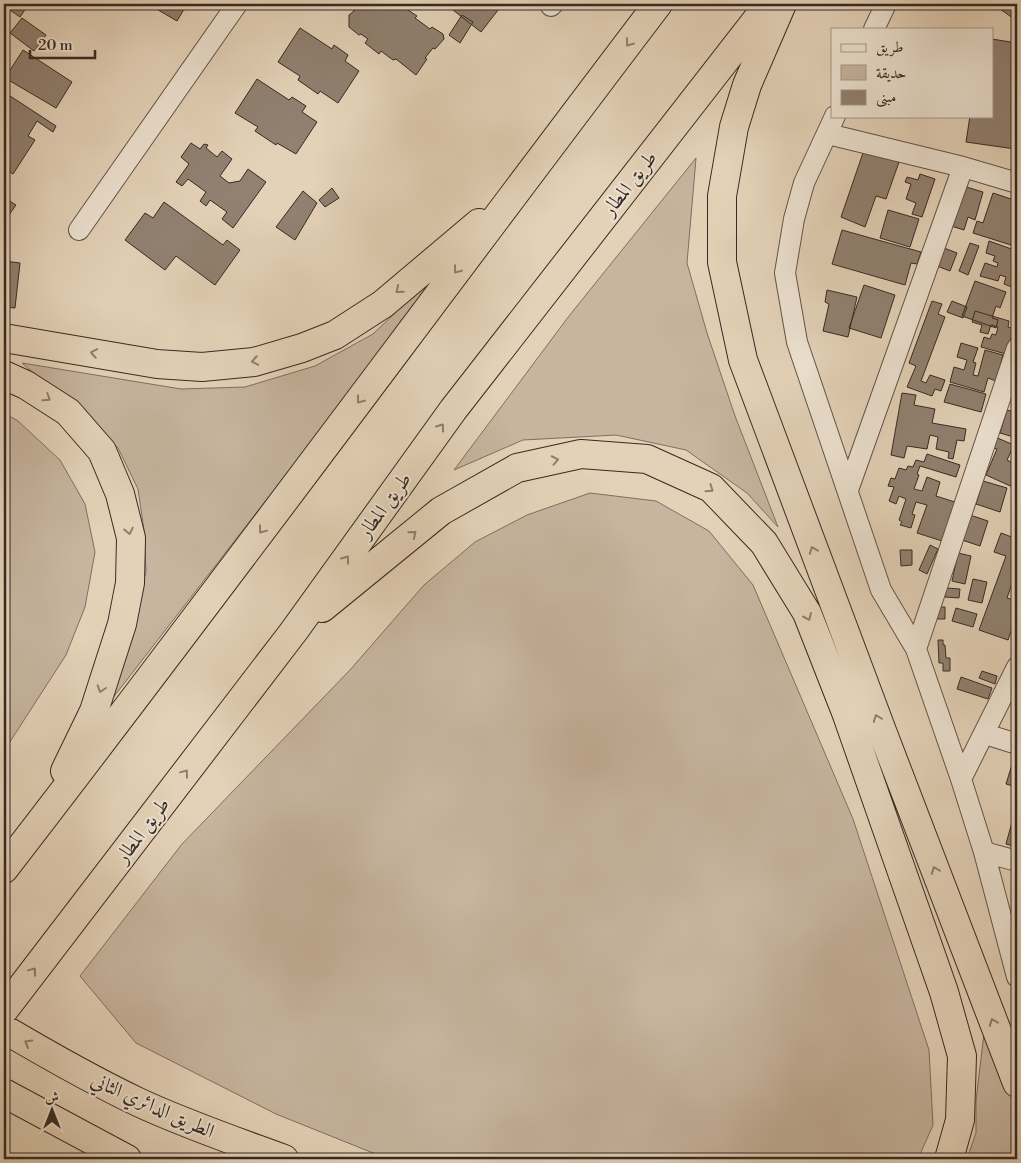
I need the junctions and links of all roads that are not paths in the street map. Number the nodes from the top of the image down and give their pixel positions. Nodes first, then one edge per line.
1 (237, 4) edge
2 (658, 4) edge
3 (769, 4) edge
4 (782, 4) edge
5 (886, 4) edge
6 (874, 28) edge
7 (831, 125) edge
8 (963, 167) junction
9 (1017, 183) edge
10 (516, 191) junction
11 (78, 230) dead end
12 (4, 338) edge
13 (1017, 348) edge
14 (4, 375) edge
15 (848, 490) junction
16 (294, 630) junction
17 (916, 649) junction
18 (1017, 667) edge
19 (985, 734) junction
20 (1017, 744) edge
21 (961, 779) junction
22 (40, 822) junction
23 (984, 852) junction
24 (1017, 861) edge
25 (4, 869) edge
26 (1017, 977) edge
27 (4, 1010) edge
28 (4, 1029) edge
29 (1017, 1083) edge
30 (13, 1099) edge
31 (127, 1159) edge
32 (284, 1159) edge
33 (949, 1159) edge

1 - 11 street
2 -> 10 highway
16 -> 3 highway, طريق المطار
29 -> 4 highway
5 - 6 street
7 - 8 street
7 - 15 street
8 - 9 street
8 - 15 street
10 -> 12 highway
10 -> 22 highway
13 - 17 street
14 -> 22 highway
15 - 17 street
27 -> 16 highway, طريق المطار
16 -> 33 highway
17 - 21 street
18 - 19 street
19 - 20 street
19 - 21 street
21 - 23 street
22 - 25 highway
23 - 24 street
23 - 26 street
32 -> 28 highway, الطريق الدائري الثاني
30 - 31 highway

